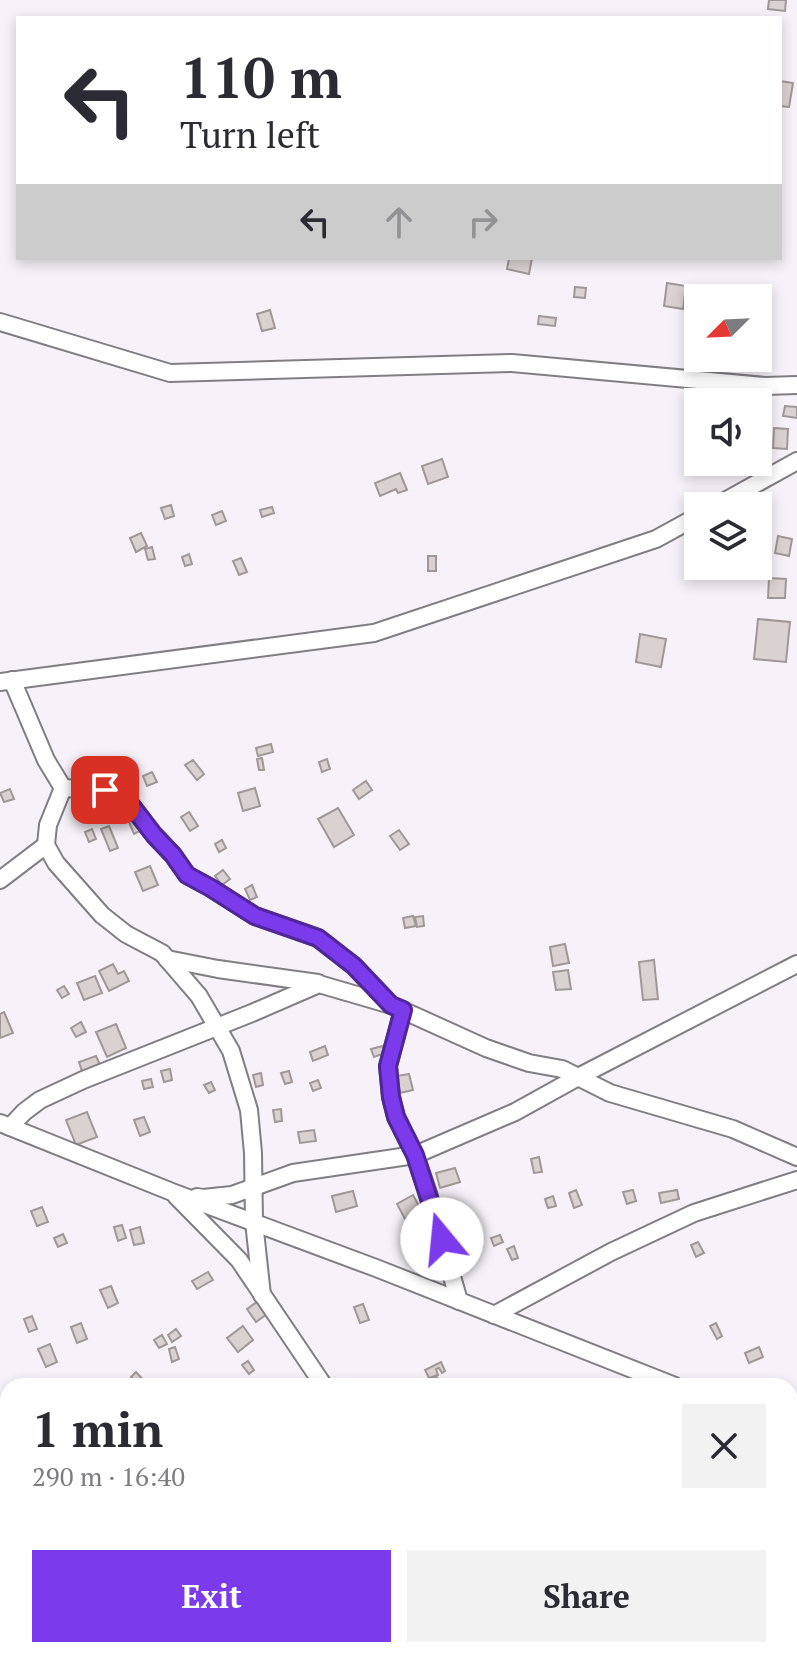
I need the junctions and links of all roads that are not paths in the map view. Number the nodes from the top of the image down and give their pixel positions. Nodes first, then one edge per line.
1 (0, 322) edge
2 (797, 385) edge
3 (797, 461) edge
4 (741, 492) edge
5 (684, 524) edge
6 (6, 681) edge
7 (63, 788) junction
8 (46, 845) junction
9 (0, 880) edge
10 (167, 959) junction
11 (797, 964) edge
12 (319, 984) junction
13 (397, 1008) junction
14 (217, 1028) junction
15 (580, 1076) junction
16 (5, 1125) edge
17 (415, 1155) junction
18 (794, 1155) edge
19 (797, 1173) edge
20 (797, 1180) edge
21 (253, 1187) junction
22 (172, 1192) junction
23 (254, 1222) junction
24 (262, 1295) junction
25 (459, 1301) junction
26 (494, 1315) junction
27 (319, 1378) edge
28 (655, 1378) edge

1 - 2 street
3 - 4 street
5 - 6 street
6 - 7 street
7 - 8 street
7 - 13 street
8 - 9 street
8 - 10 street
10 - 12 street
10 - 14 street
11 - 15 street
12 - 13 street
12 - 14 street
13 - 15 street
13 - 17 street
14 - 16 street
14 - 21 street
15 - 17 street
15 - 18 street
16 - 22 street
17 - 21 street
17 - 25 street
18 - 19 street
20 - 26 street
21 - 22 street
21 - 23 street
22 - 23 street
22 - 24 street
23 - 24 street
23 - 25 street
24 - 27 street
25 - 26 street
26 - 28 street

